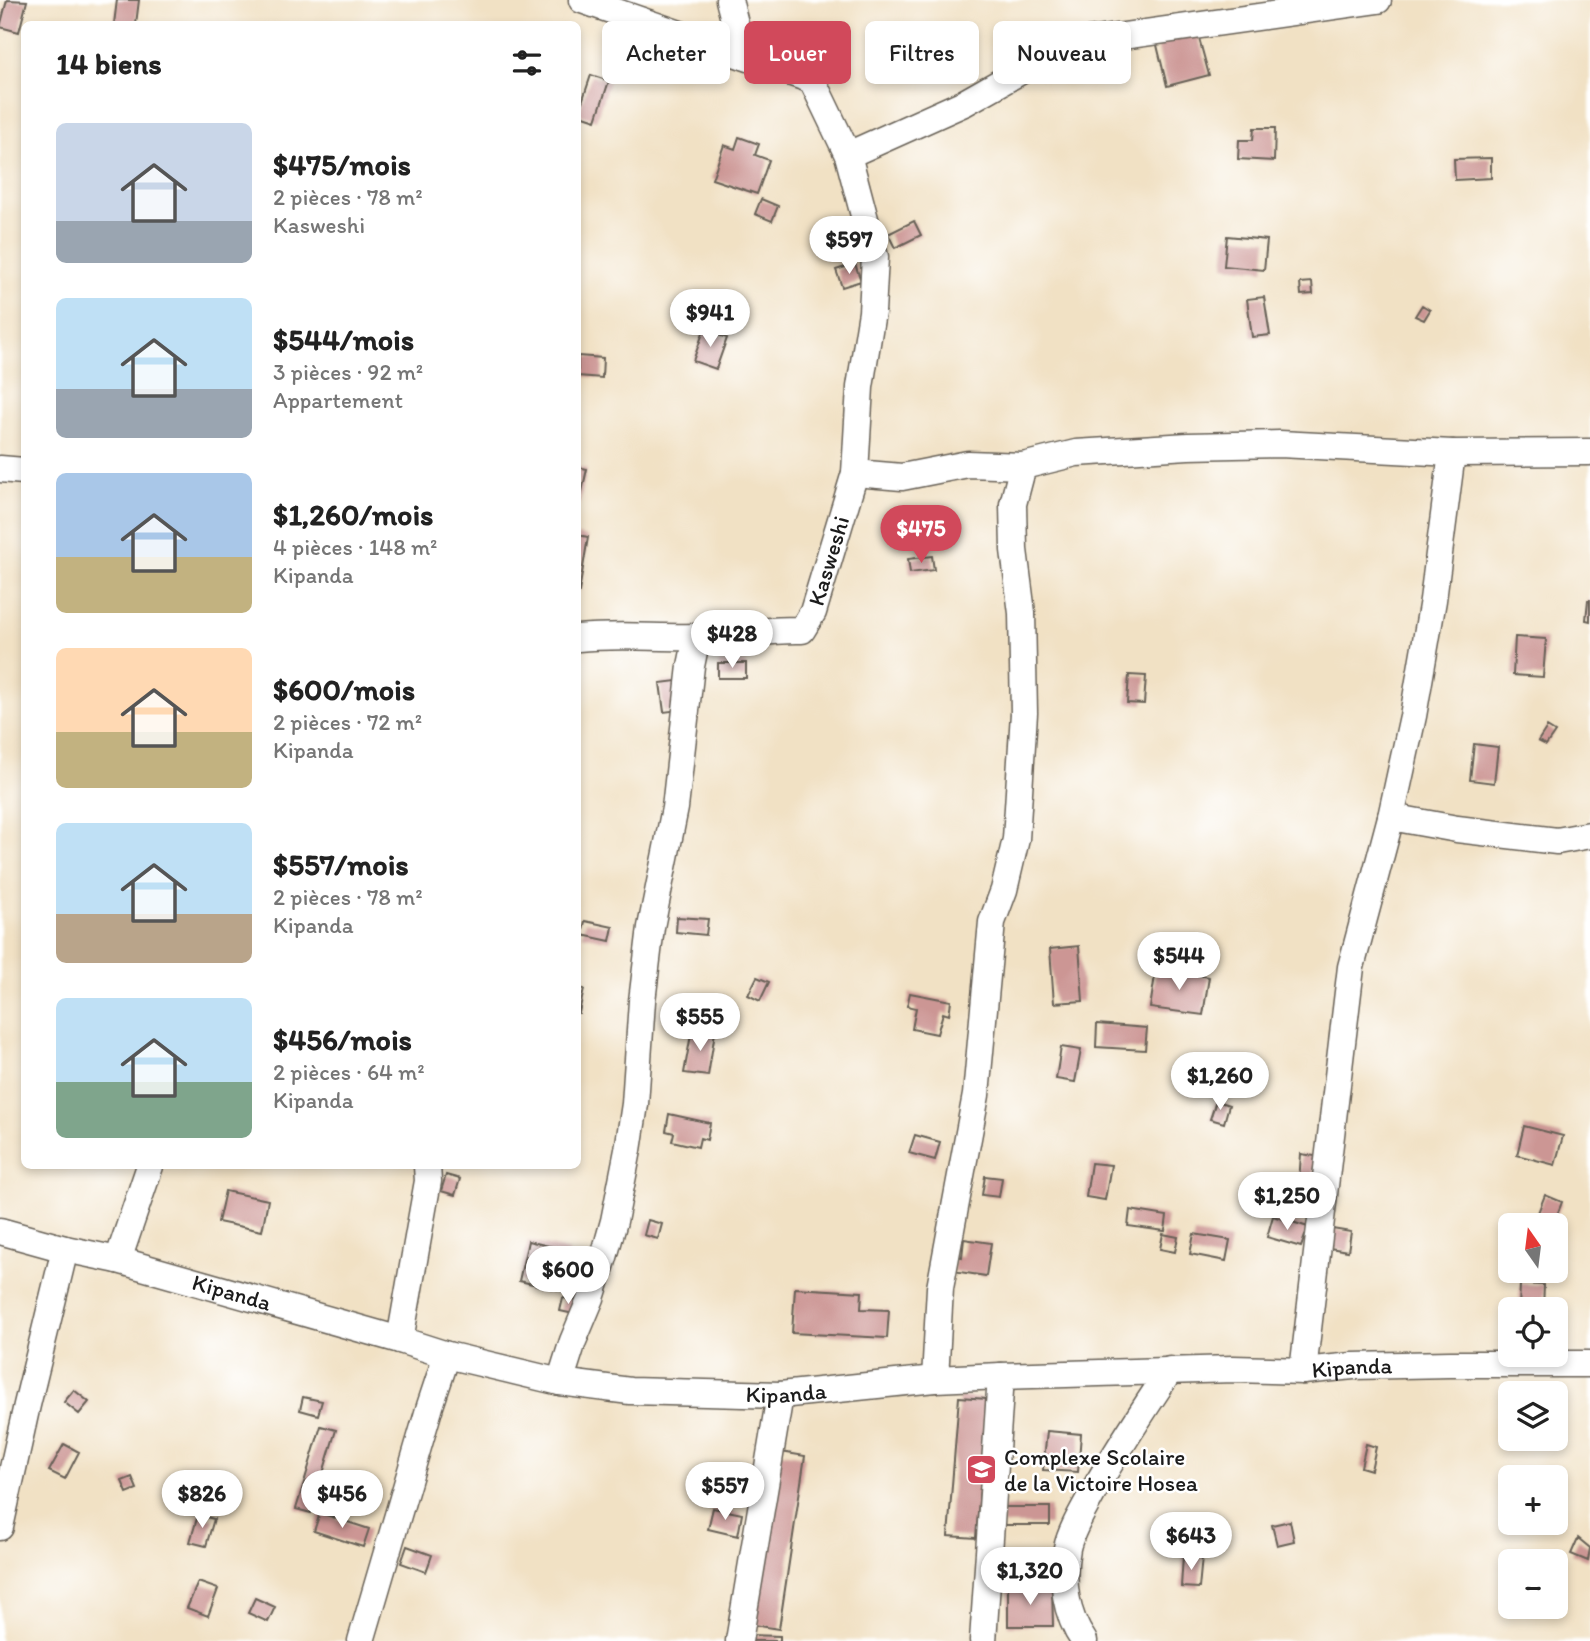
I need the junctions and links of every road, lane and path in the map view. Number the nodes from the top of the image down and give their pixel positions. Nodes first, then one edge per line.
1 (582, 0) edge
2 (729, 0) edge
3 (1378, 0) edge
4 (743, 55) junction
5 (848, 155) junction
6 (1590, 452) edge
7 (1452, 453) junction
8 (1023, 466) junction
9 (0, 469) edge
10 (21, 471) edge
11 (855, 473) junction
12 (697, 637) junction
13 (581, 638) edge
14 (1391, 817) junction
15 (1590, 835) edge
16 (149, 1169) edge
17 (427, 1169) edge
18 (0, 1231) edge
19 (65, 1249) junction
20 (118, 1260) junction
21 (400, 1340) junction
22 (447, 1355) junction
23 (1590, 1364) edge
24 (1170, 1370) junction
25 (1303, 1371) junction
26 (1001, 1376) junction
27 (934, 1379) junction
28 (560, 1382) junction
29 (780, 1395) junction
30 (0, 1527) edge
31 (361, 1641) edge
32 (739, 1641) edge
33 (984, 1641) edge
34 (1084, 1641) edge

1 - 4 street
2 - 4 street
3 - 5 street
4 - 5 street
5 - 11 street
6 - 7 street
7 - 8 street
7 - 14 street
8 - 11 street
8 - 27 street
9 - 10 street
11 - 12 street, Kasweshi
12 - 13 street, Kasweshi
12 - 28 street
14 - 15 street
14 - 25 street
16 - 20 street
17 - 21 street
18 - 19 street, Kipanda
19 - 20 street, Kipanda
19 - 30 street
20 - 21 street, Kipanda
21 - 22 street, Kipanda
22 - 28 street, Kipanda
22 - 31 street
23 - 25 street, Kipanda
24 - 25 street, Kipanda
24 - 26 street, Kipanda
24 - 34 street
26 - 27 street, Kipanda
26 - 33 street
27 - 29 street, Kipanda
28 - 29 street, Kipanda
29 - 32 street

